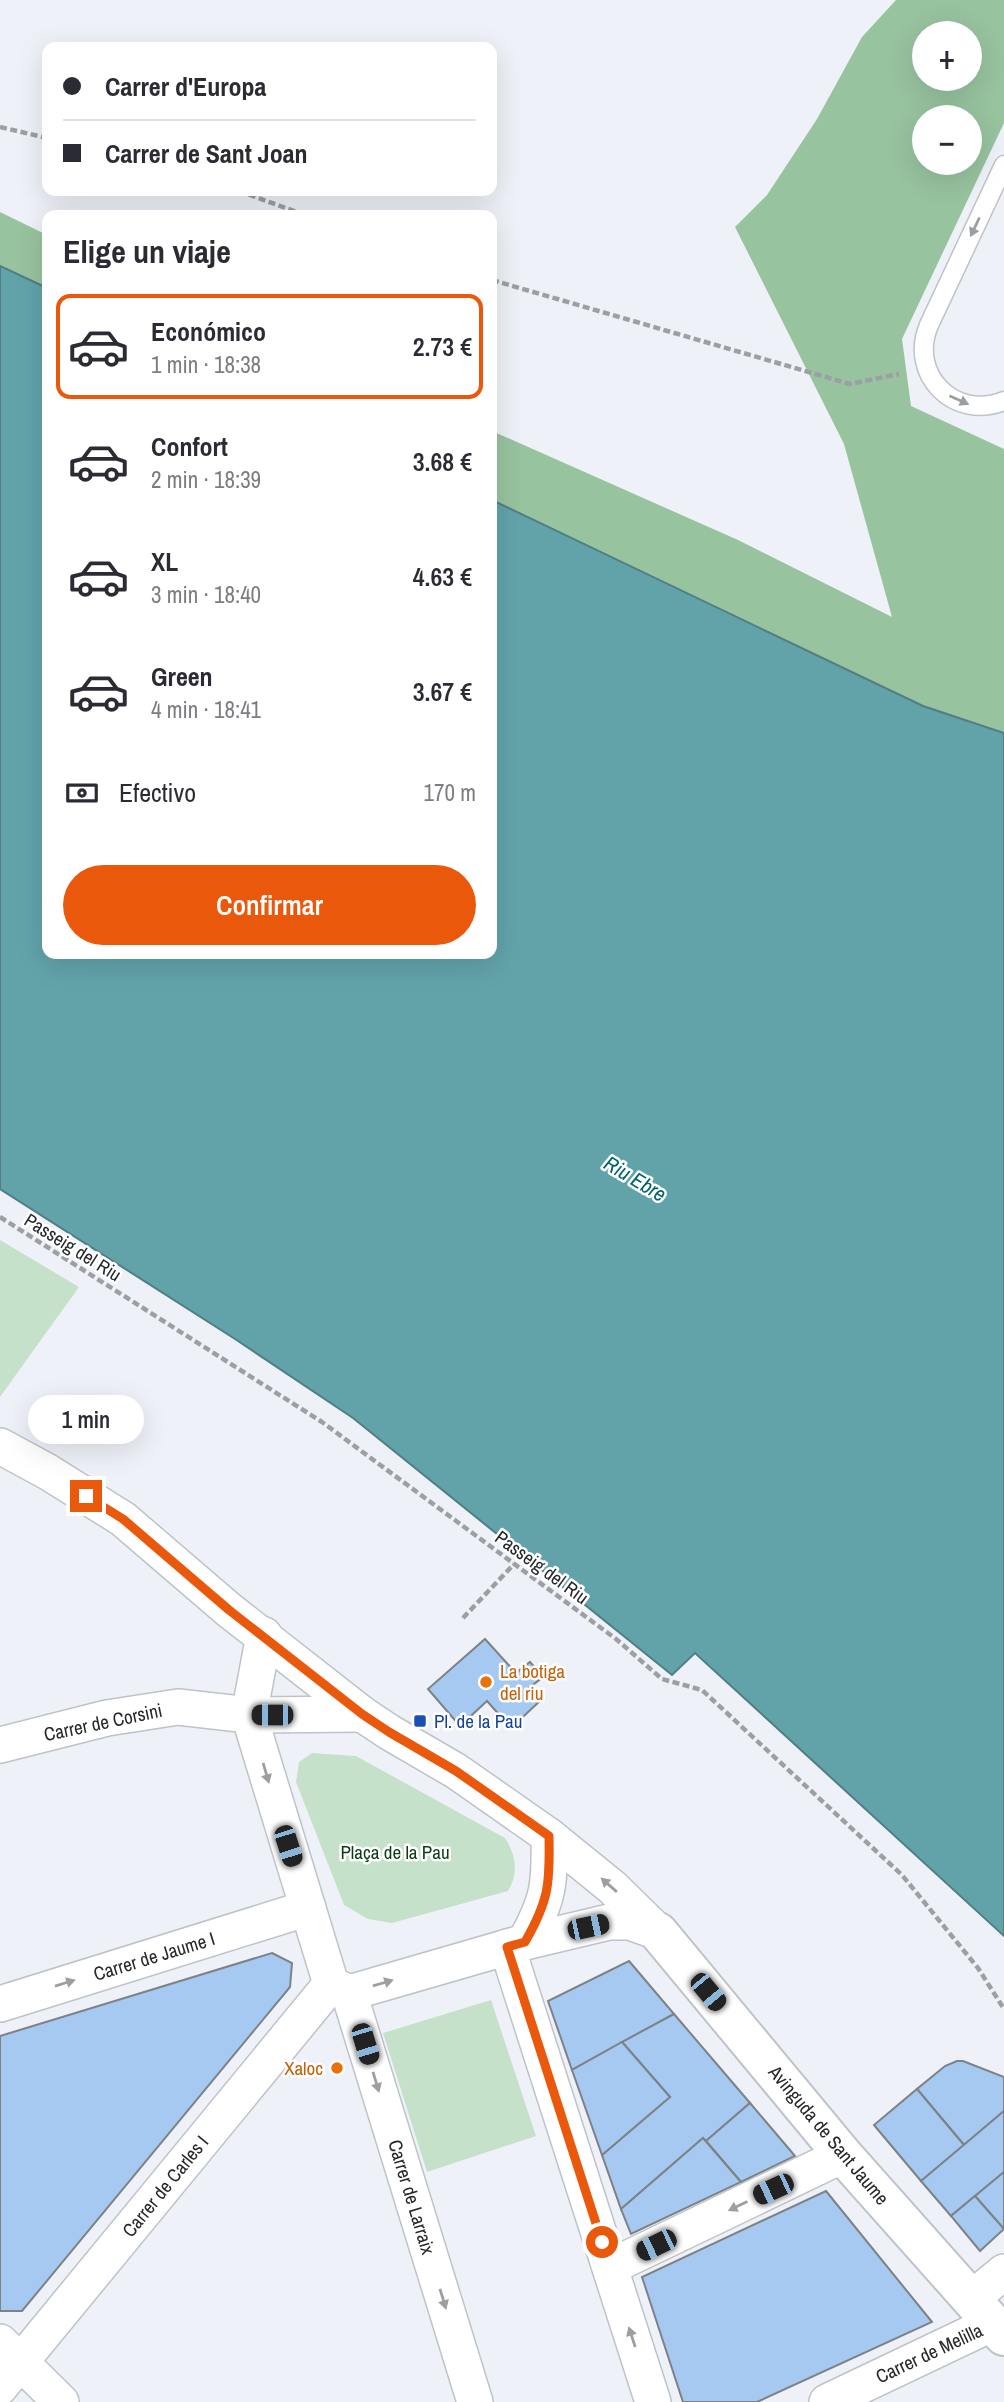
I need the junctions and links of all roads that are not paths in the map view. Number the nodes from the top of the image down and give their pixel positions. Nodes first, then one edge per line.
1 (1004, 165) edge
2 (1004, 401) edge
3 (0, 1447) edge
4 (264, 1635) junction
5 (362, 1714) junction
6 (249, 1715) junction
7 (0, 1745) edge
8 (549, 1836) junction
9 (308, 1908) junction
10 (657, 1933) junction
11 (516, 1944) junction
12 (340, 1989) junction
13 (0, 2004) edge
14 (843, 2155) junction
15 (610, 2267) junction
16 (1004, 2272) edge
17 (990, 2319) edge
18 (7, 2364) edge
19 (61, 2402) edge
20 (475, 2402) edge
21 (653, 2402) edge
22 (827, 2402) edge

1 -> 2 lane
3 - 4 street
4 - 5 street
4 - 6 street
5 - 6 street
5 - 8 street
6 - 7 street, Carrer de Corsini
6 -> 9 street
10 -> 8 street
8 - 11 street
9 - 12 street
13 -> 9 street, Carrer de Jaume I
10 - 11 street
10 - 14 street, Avinguda de Sant Jaume
12 -> 11 street
11 - 15 street
12 - 18 street, Carrer de Carles I
12 -> 20 street, Carrer de Larraix
14 -> 15 street
14 - 17 street, Avinguda de Sant Jaume
21 -> 15 street
16 - 17 street, Carrer de Melilla
17 - 22 street, Carrer de Melilla
18 - 19 street

